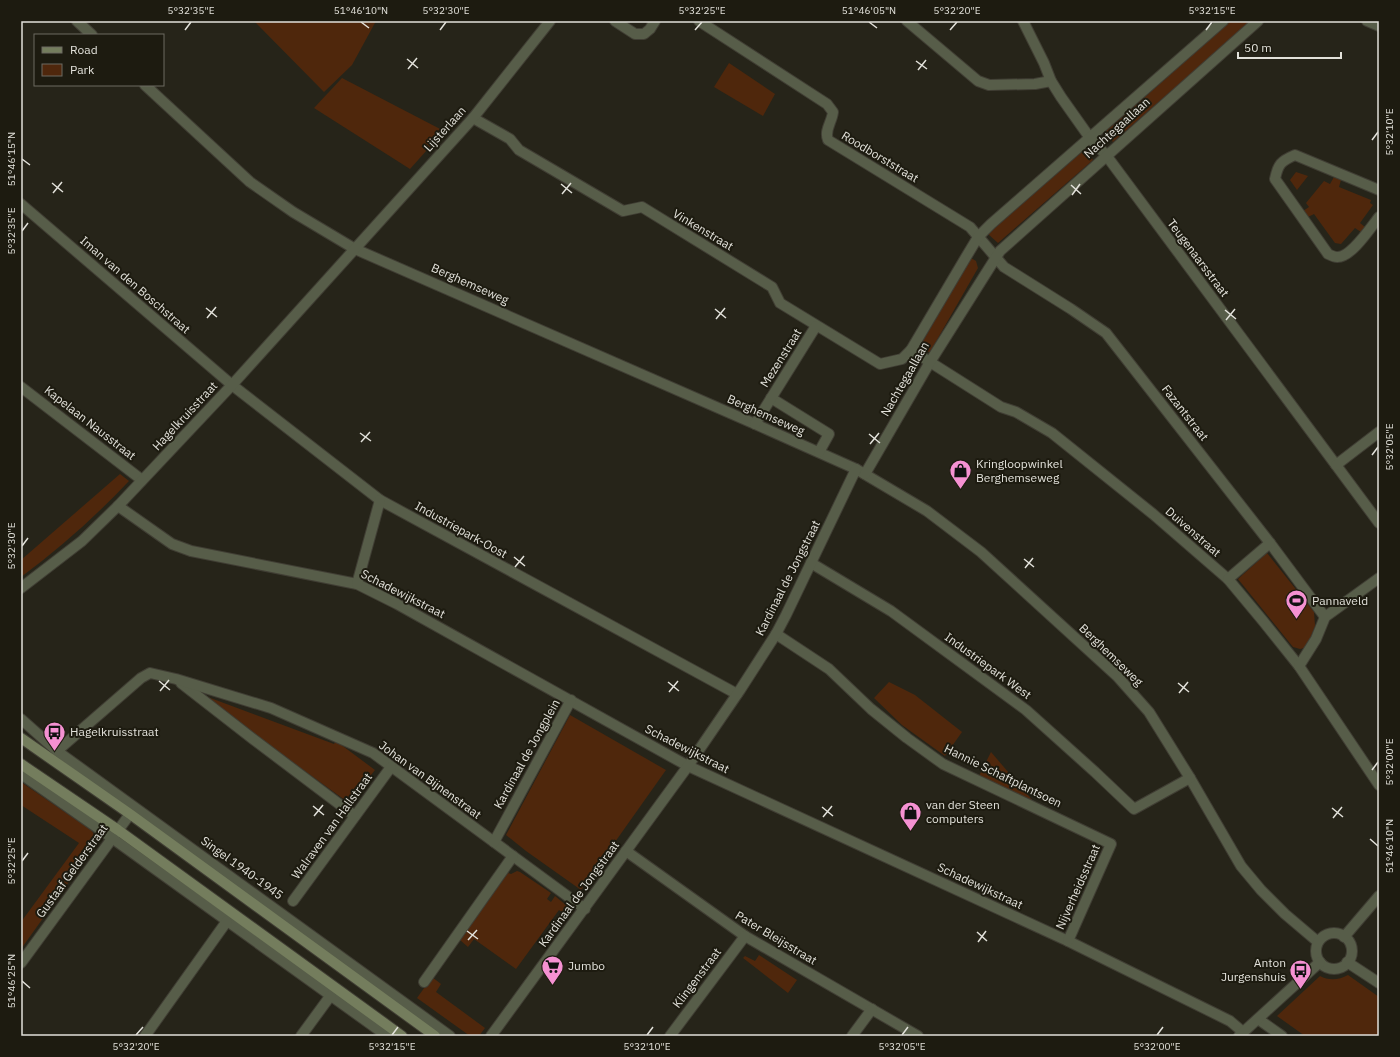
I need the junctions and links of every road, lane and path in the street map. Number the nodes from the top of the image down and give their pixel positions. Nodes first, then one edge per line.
1 (77, 21) edge
2 (550, 21) edge
3 (614, 21) edge
4 (655, 21) edge
5 (698, 21) edge
6 (907, 21) edge
7 (1023, 21) edge
8 (1223, 21) edge
9 (1258, 21) edge
10 (1366, 21) edge
11 (1379, 26) edge
12 (91, 34) edge
13 (1051, 81) junction
14 (145, 86) edge
15 (473, 118) junction
16 (1090, 138) junction
17 (1106, 155) junction
18 (1379, 190) edge
19 (21, 204) edge
20 (1379, 217) edge
21 (978, 237) junction
22 (355, 249) junction
23 (995, 256) junction
24 (816, 326) junction
25 (911, 350) junction
26 (930, 362) junction
27 (232, 385) junction
28 (21, 387) edge
29 (771, 398) junction
30 (755, 424) junction
31 (1379, 432) edge
32 (819, 452) junction
33 (1336, 465) junction
34 (860, 472) junction
35 (142, 480) junction
36 (380, 500) junction
37 (118, 506) junction
38 (1379, 523) edge
39 (1270, 543) junction
40 (811, 563) junction
41 (1379, 578) edge
42 (1228, 579) junction
43 (357, 584) junction
44 (21, 588) edge
45 (1325, 617) junction
46 (776, 634) junction
47 (1299, 666) junction
48 (176, 679) junction
49 (737, 694) junction
50 (571, 700) junction
51 (21, 719) edge
52 (21, 738) edge
53 (57, 751) junction
54 (21, 764) edge
55 (688, 766) junction
56 (391, 767) junction
57 (21, 774) edge
58 (1190, 778) junction
59 (1379, 785) edge
60 (130, 814) junction
61 (355, 816) junction
62 (115, 834) junction
63 (494, 842) junction
64 (1111, 844) joint
65 (626, 851) junction
66 (513, 856) junction
67 (1379, 896) edge
68 (293, 901) dead end
69 (585, 909) junction
70 (227, 921) junction
71 (745, 936) junction
72 (1344, 937) junction
73 (1068, 941) junction
74 (1318, 942) junction
75 (1320, 962) junction
76 (1347, 962) junction
77 (21, 963) edge
78 (424, 982) dead end
79 (1379, 983) edge
80 (331, 995) junction
81 (872, 1009) junction
82 (1258, 1019) junction
83 (1241, 1034) edge
84 (144, 1036) edge
85 (301, 1036) edge
86 (387, 1036) edge
87 (402, 1036) edge
88 (435, 1036) edge
89 (450, 1036) edge
90 (491, 1036) edge
91 (670, 1036) edge
92 (852, 1036) edge
93 (918, 1036) edge
94 (1282, 1036) edge

1 - 12 street
2 - 15 street, Lijsterlaan
3 - 4 street
5 - 21 street, Roodborststraat
6 - 13 street
7 - 13 street, Teugenaarsstraat
8 - 16 street, Nachtegaallaan
9 - 17 street, Nachtegaallaan
10 - 11 street
13 - 16 street, Teugenaarsstraat
14 - 22 street, Berghemseweg
15 - 22 street, Lijsterlaan
15 - 24 street, Vinkenstraat
16 - 17 street, Teugenaarsstraat
16 - 21 street, Nachtegaallaan
17 - 23 street, Nachtegaallaan
17 - 33 street, Teugenaarsstraat
18 - 20 street
19 - 27 street, Iman van den Boschstraat
21 - 23 street
21 - 25 street, Nachtegaallaan
22 - 27 street, Hagelkruisstraat
22 - 30 street, Berghemseweg
23 - 26 street, Nachtegaallaan
23 - 39 street, Fazantstraat
24 - 25 street, Vinkenstraat
24 - 29 street, Mezenstraat
25 - 26 street, Duivenstraat
26 - 34 street, Nachtegaallaan
26 - 42 street, Duivenstraat
27 - 35 street, Hagelkruisstraat
27 - 36 street, Industriepark-Oost
28 - 35 street, Kapelaan Nausstraat
29 - 30 street, Mezenstraat
29 - 32 street, Berghemseweg
30 - 32 street, Berghemseweg
31 - 33 street
32 - 34 street, Berghemseweg
33 - 38 street, Teugenaarsstraat
34 - 40 street, Kardinaal de Jongstraat
34 - 58 street, Berghemseweg
35 - 37 street, Hagelkruisstraat
36 - 43 street
36 - 49 street, Industriepark-Oost
37 - 43 street, Schadewijkstraat
37 - 44 street, Hagelkruisstraat
39 - 42 street
39 - 45 street, Fazantstraat
40 - 46 street, Kardinaal de Jongstraat
40 - 58 street, Industriepark West
41 - 45 street
42 - 47 street, Duivenstraat
43 - 50 street, Schadewijkstraat
45 - 47 street
46 - 49 street, Kardinaal de Jongstraat
46 - 64 street, Hannie Schaftplantsoen
47 - 59 street, Duivenstraat
48 - 53 street, Johan van Bijnenstraat
48 - 56 street, Johan van Bijnenstraat
48 - 61 street, Johan van Bijnenstraat
49 - 55 street
50 - 55 street, Schadewijkstraat
50 - 63 street, Kardinaal de Jongplein
51 - 53 street, Singel 1940-1945
52 - 60 main road, Singel 1940-1945
53 - 89 street, Singel 1940-1945
54 - 62 main road
55 - 65 street, Kardinaal de Jongstraat
55 - 73 street, Schadewijkstraat
56 - 61 street, Walraven van Hallstraat
56 - 63 street, Johan van Bijnenstraat
57 - 62 street
58 - 74 street, Berghemseweg
60 - 62 street, Gustaaf Gelderstraat
60 - 88 main road, Singel 1940-1945
61 - 68 street, Walraven van Hallstraat
62 - 70 street
62 - 77 street, Gustaaf Gelderstraat
62 - 87 main road
63 - 66 street, Johan van Bijnenstraat
64 - 73 street, Nijverheidsstraat
65 - 69 street, Kardinaal de Jongstraat
65 - 71 street, Pater Bleijsstraat
66 - 69 street, Johan van Bijnenstraat
66 - 78 street
67 - 72 street
69 - 90 street, Kardinaal de Jongstraat
70 - 80 street
70 - 84 street
71 - 81 street, Pater Bleijsstraat
71 - 91 street, Klingenstraat
72 - 74 street
72 - 76 street
73 - 83 street, Schadewijkstraat
74 - 75 street
75 - 76 street
75 - 82 street
76 - 79 street
80 - 85 street
80 - 86 street
81 - 92 street
81 - 93 street, Pater Bleijsstraat
82 - 83 street
82 - 94 street

